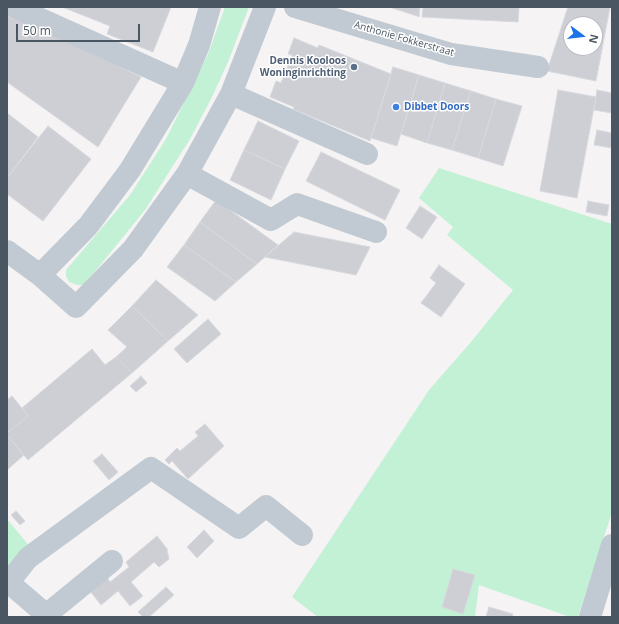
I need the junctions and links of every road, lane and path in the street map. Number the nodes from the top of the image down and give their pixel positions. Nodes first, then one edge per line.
1 (14, 7) edge
2 (210, 7) edge
3 (265, 7) edge
4 (295, 7) edge
5 (538, 67) dead end
6 (183, 83) junction
7 (231, 94) junction
8 (367, 154) dead end
9 (187, 174) junction
10 (376, 232) dead end
11 (7, 252) edge
12 (40, 275) junction
13 (302, 535) dead end
14 (612, 545) edge
15 (112, 561) dead end
16 (8, 582) edge
17 (48, 616) edge
18 (590, 617) edge

1 - 6 street
2 - 6 street
3 - 7 street
4 - 5 street, Anthonie Fokkerstraat
6 - 12 street
7 - 8 street
7 - 9 street
9 - 10 street
9 - 12 street
11 - 12 street
13 - 16 street
14 - 18 street
15 - 17 street
16 - 17 street

